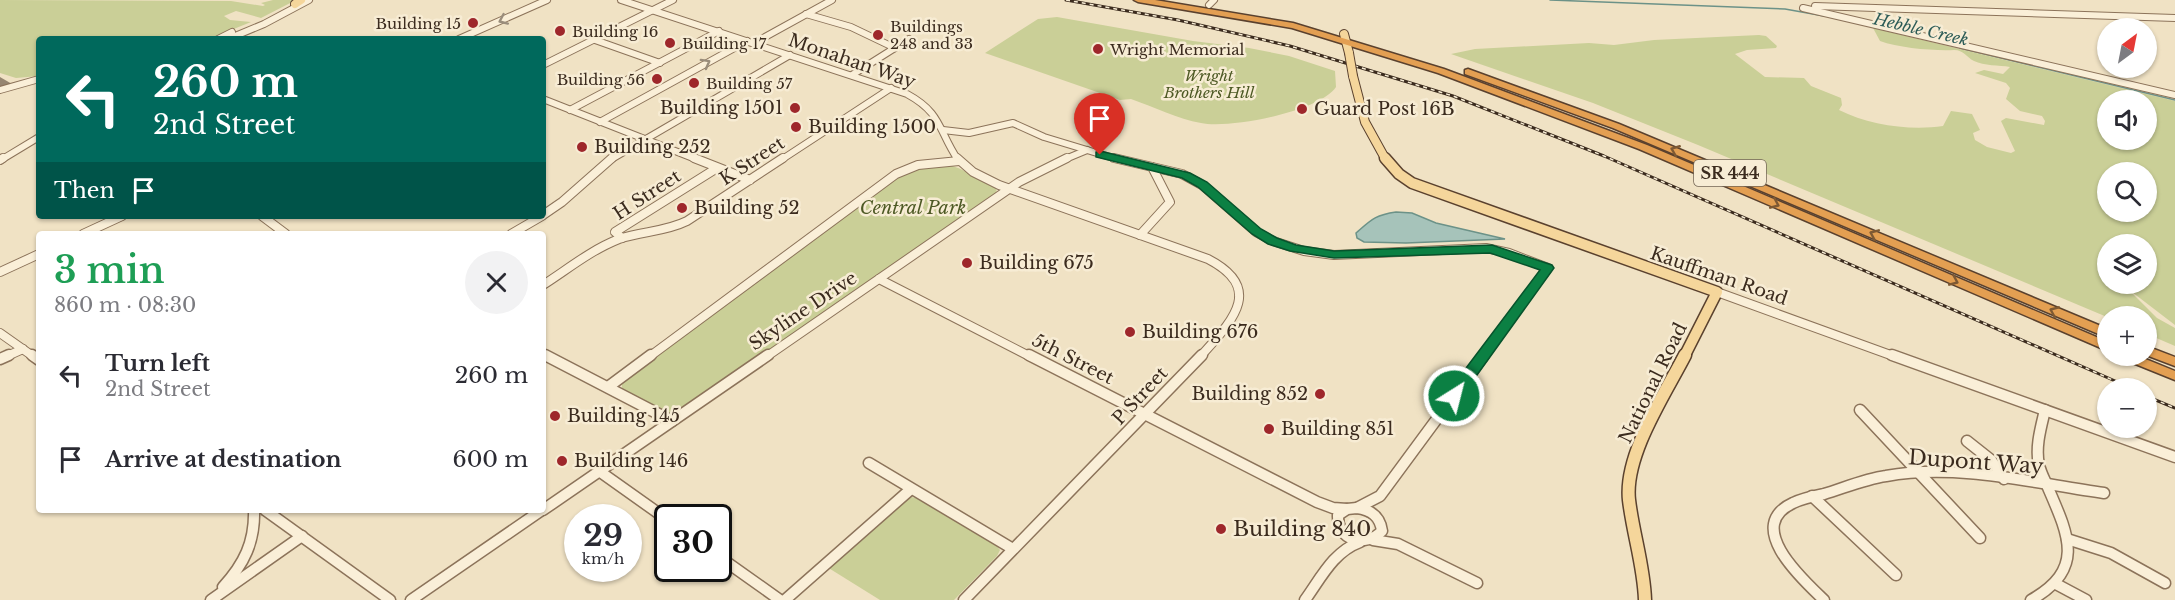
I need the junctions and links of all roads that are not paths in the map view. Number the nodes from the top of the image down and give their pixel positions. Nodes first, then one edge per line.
1 (309, 0) edge
2 (547, 0) edge
3 (621, 0) edge
4 (673, 0) edge
5 (832, 0) edge
6 (1133, 0) edge
7 (1140, 0) edge
8 (1188, 0) edge
9 (299, 1) edge
10 (1212, 2) edge
11 (654, 11) junction
12 (806, 14) junction
13 (2175, 18) edge
14 (719, 31) junction
15 (224, 36) edge
16 (235, 36) edge
17 (466, 36) edge
18 (1346, 38) junction
19 (909, 39) dead end
20 (595, 40) junction
21 (751, 42) junction
22 (895, 48) junction
23 (1349, 53) junction
24 (790, 54) junction
25 (660, 63) junction
26 (546, 64) edge
27 (852, 75) junction
28 (1459, 78) junction
29 (36, 80) edge
30 (891, 87) junction
31 (0, 90) edge
32 (2175, 95) edge
33 (546, 100) edge
34 (570, 110) junction
35 (600, 122) junction
36 (943, 130) junction
37 (644, 139) junction
38 (36, 141) edge
39 (1087, 150) junction
40 (0, 160) edge
41 (959, 161) junction
42 (1152, 167) junction
43 (717, 168) junction
44 (750, 180) junction
45 (1010, 189) junction
46 (546, 213) edge
47 (116, 219) edge
48 (266, 219) edge
49 (537, 219) edge
50 (90, 231) edge
51 (282, 231) edge
52 (516, 231) edge
53 (1140, 235) junction
54 (622, 238) junction
55 (36, 255) edge
56 (0, 272) edge
57 (879, 279) junction
58 (546, 283) edge
59 (1717, 292) junction
60 (2097, 329) edge
61 (0, 333) edge
62 (2097, 342) edge
63 (23, 349) junction
64 (2157, 355) edge
65 (546, 356) edge
66 (36, 358) edge
67 (0, 359) edge
68 (2175, 362) edge
69 (2151, 366) edge
70 (2175, 376) edge
71 (608, 387) junction
72 (1860, 410) dead end
73 (2045, 410) junction
74 (1147, 414) junction
75 (672, 421) junction
76 (1967, 441) dead end
77 (2175, 457) edge
78 (869, 463) dead end
79 (599, 471) junction
80 (1920, 474) junction
81 (2004, 479) junction
82 (2047, 485) junction
83 (911, 489) junction
84 (2104, 493) dead end
85 (1380, 496) junction
86 (1812, 496) junction
87 (1317, 502) junction
88 (546, 508) edge
89 (1352, 508) junction
90 (654, 510) edge
91 (254, 513) edge
92 (270, 513) edge
93 (539, 513) edge
94 (1381, 523) junction
95 (1339, 528) junction
96 (302, 536) junction
97 (1980, 538) dead end
98 (2067, 539) junction
99 (1373, 540) junction
100 (1360, 542) junction
101 (1398, 544) junction
102 (1013, 549) junction
103 (1337, 555) junction
104 (732, 566) edge
105 (1896, 575) dead end
106 (1477, 583) dead end
107 (2166, 583) dead end
108 (2056, 584) junction
109 (211, 600) edge
110 (390, 600) edge
111 (411, 600) edge
112 (780, 600) edge
113 (785, 600) edge
114 (964, 600) edge
115 (1305, 600) edge
116 (1645, 600) edge
117 (1824, 600) edge
118 (2031, 600) edge
119 (2086, 600) edge

1 - 16 street
2 -> 17 street
3 - 11 street, Monahan Way
4 - 11 street
5 - 12 street
6 - 7 main road
7 - 18 highway, SR 444
8 - 10 highway, SR 444
9 - 15 street
10 - 18 highway, SR 444
11 - 14 street, Monahan Way
11 - 20 street
12 - 21 street
12 - 22 street
13 - 32 street
14 - 21 street, Monahan Way
14 - 25 street
18 - 23 main road, Kauffman Road
18 - 28 highway, SR 444
60 -> 18 highway, SR 444
19 - 22 street
20 - 25 street
20 - 26 street
21 - 24 street, Monahan Way
35 -> 21 street
22 - 27 street
23 - 28 highway
23 - 59 main road, Kauffman Road, bridge
24 - 27 street, Monahan Way
24 - 37 street
25 - 34 street
27 - 30 street, Monahan Way
28 -> 62 highway, SR 444
29 - 31 street
30 - 36 street, Monahan Way
30 - 44 street, K Street
33 - 34 street
34 - 35 street
35 - 37 street
36 - 39 street
36 - 41 street, Monahan Way
37 - 43 street
37 - 46 street
38 - 40 street
39 - 42 street
39 - 45 street, Skyline Drive
41 - 45 street, Monahan Way
41 - 71 street
42 - 53 street
42 - 85 street
43 - 44 street
43 - 54 street, H Street
44 - 54 street, K Street
45 - 53 street, Monahan Way
45 - 57 street, Skyline Drive
47 - 50 street
48 - 51 street
49 - 52 street
53 - 74 street, P Street
54 - 58 street, H Street
55 - 56 street
57 - 74 street, 5th Street
57 - 75 street, Skyline Drive
59 - 73 street, Kauffman Road
59 - 116 main road, National Road
61 - 63 street
63 - 66 street
63 - 67 street
64 - 68 highway
65 - 71 street
69 - 70 highway
71 - 75 street
72 - 80 street
73 - 77 street, Kauffman Road
73 - 82 street
74 - 87 street, 5th Street
74 - 102 street, P Street
75 - 79 street, Skyline Drive
76 - 81 street
78 - 83 street
79 - 88 street, Skyline Drive
79 - 90 street
80 - 81 street, Dupont Way
80 - 86 street, Dupont Way
80 - 97 street
81 - 82 street, Dupont Way
82 - 84 street, Dupont Way
82 - 98 street
83 - 102 street
83 - 113 street
85 - 89 street
85 - 94 street
86 - 105 street
86 - 117 street, Dupont Way
87 - 89 street, 5th Street
87 - 95 street, 5th Street
89 - 94 street
89 - 95 street
91 - 109 street
92 - 96 street
93 - 111 street, Skyline Drive
94 - 99 street
94 - 101 street
95 - 100 street
95 - 103 street
96 - 109 street
96 - 110 street
98 - 107 street
98 - 108 street
99 - 100 street
99 - 101 street
100 - 103 street
101 - 106 street
102 - 114 street, P Street
103 - 115 street
104 - 112 street
108 - 118 street
108 - 119 street

